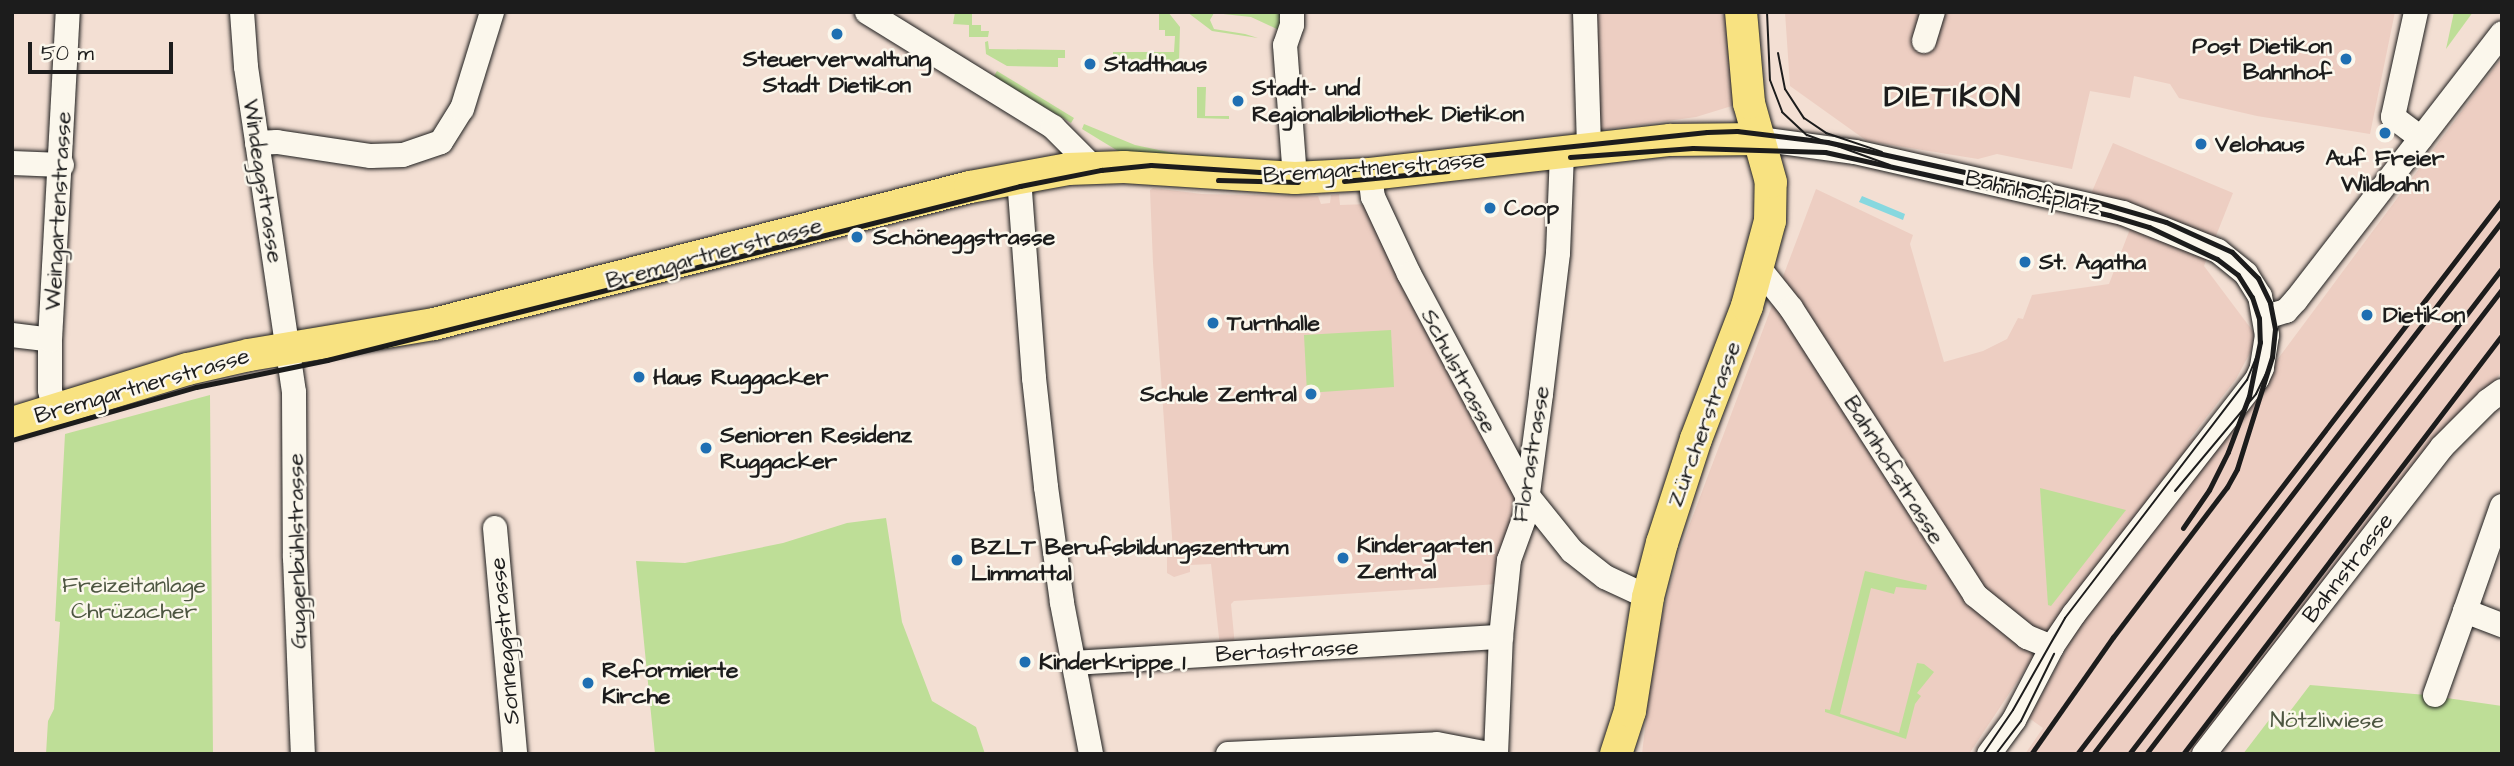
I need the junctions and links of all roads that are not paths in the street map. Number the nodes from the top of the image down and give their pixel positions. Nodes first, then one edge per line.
1 (68, 12) edge
2 (242, 12) edge
3 (492, 12) edge
4 (867, 12) edge
5 (1292, 12) edge
6 (1585, 12) edge
7 (1741, 12) edge
8 (1933, 12) edge
9 (2416, 12) edge
10 (2502, 33) edge
11 (1924, 41) dead end
12 (2421, 138) junction
13 (1759, 139) junction
14 (257, 143) junction
15 (1576, 152) junction
16 (12, 163) edge
17 (62, 165) junction
18 (1092, 166) junction
19 (1370, 174) junction
20 (1019, 178) junction
21 (1295, 178) junction
22 (1759, 268) junction
23 (2266, 317) junction
24 (12, 335) edge
25 (50, 340) junction
26 (289, 349) junction
27 (2502, 391) edge
28 (54, 409) junction
29 (12, 423) edge
30 (1527, 495) junction
31 (2502, 506) edge
32 (495, 528) dead end
33 (1648, 597) junction
34 (2465, 611) junction
35 (2502, 625) edge
36 (1501, 637) junction
37 (2052, 646) junction
38 (1073, 663) junction
39 (2435, 695) dead end
40 (1630, 711) junction
41 (303, 754) edge
42 (515, 754) edge
43 (1091, 754) edge
44 (1228, 754) edge
45 (1489, 754) edge
46 (1496, 754) edge
47 (1616, 754) edge
48 (1636, 754) edge
49 (1989, 754) edge
50 (2204, 754) edge

1 - 17 street, Weingartenstrasse
2 - 14 street, Windeggstrasse
3 - 14 street
4 - 18 street
5 - 21 street
6 - 15 street, Florastrasse
7 - 13 main road, Zürcherstrasse
8 - 11 street
9 - 12 street
10 - 12 street
12 - 23 street
13 - 15 main road, Bremgartnerstrasse
13 - 22 main road, Zürcherstrasse
13 - 23 street, Bahnhofplatz
14 - 26 street, Windeggstrasse
15 - 19 main road, Bremgartnerstrasse
15 - 30 street, Florastrasse
16 - 17 street
17 - 25 street, Weingartenstrasse
18 - 20 main road, Bremgartnerstrasse
18 - 21 main road, Bremgartnerstrasse
19 - 21 main road, Bremgartnerstrasse
19 - 30 street, Schulstrasse
20 - 26 main road, Bremgartnerstrasse
20 - 38 street
22 - 33 main road, Zürcherstrasse
22 - 37 street, Bahnhofstrasse
23 - 37 street, Bahnhofplatz
24 - 25 street
25 - 28 street, Weingartenstrasse
26 - 28 main road, Bremgartnerstrasse
26 - 41 street, Guggenbühlstrasse
27 - 50 street, Bahnstrasse
28 - 29 main road, Bremgartnerstrasse
30 - 33 street, Schulstrasse
30 - 36 street, Florastrasse
31 - 34 street
32 - 42 street, Sonneggstrasse
33 - 40 main road, Zürcherstrasse
34 - 35 street
34 - 39 street
36 - 38 street, Bertastrasse
36 - 46 street, Florastrasse
37 - 49 street, Bahnhofplatz
38 - 43 street
40 - 47 main road, Zürcherstrasse
40 - 48 main road, Zürcherstrasse
44 - 45 street

